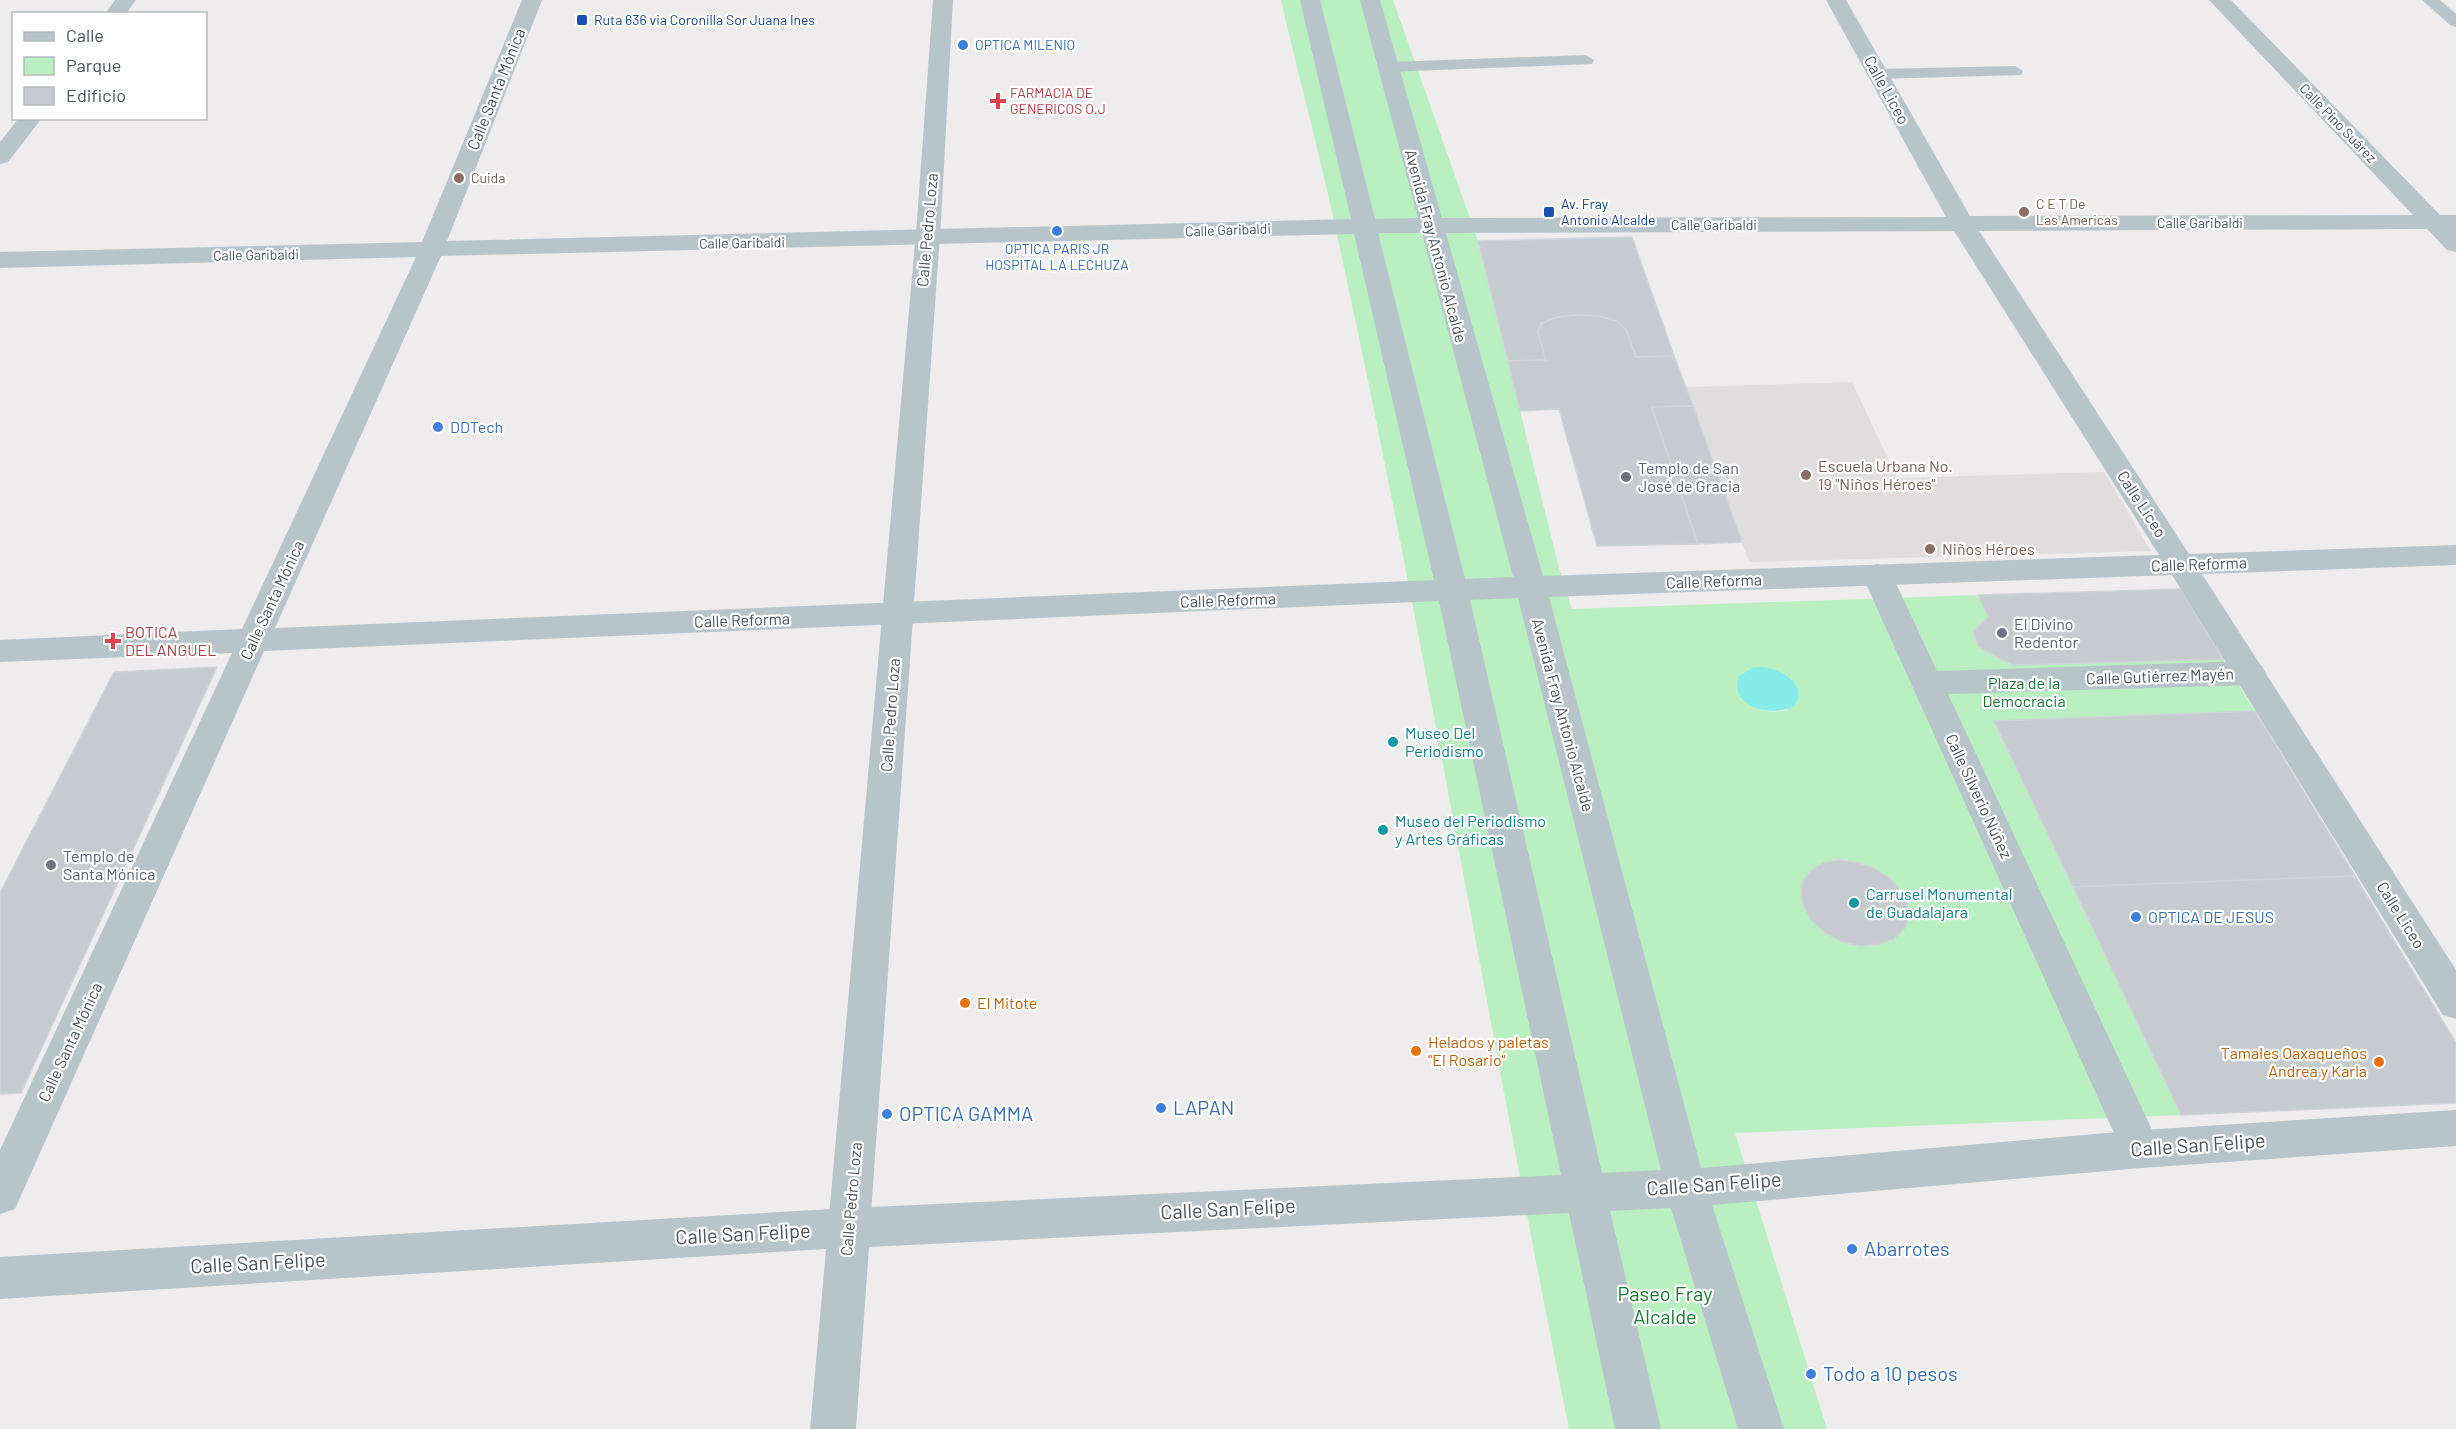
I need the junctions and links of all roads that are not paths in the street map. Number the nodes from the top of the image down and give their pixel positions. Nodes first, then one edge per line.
1 (126, 0) edge
2 (532, 0) edge
3 (943, 0) edge
4 (1310, 0) edge
5 (1370, 0) edge
6 (1836, 0) edge
7 (2220, 0) edge
8 (2430, 0) edge
9 (117, 12) edge
10 (2456, 22) edge
11 (1586, 60) dead end
12 (1388, 67) junction
13 (2015, 71) dead end
14 (1877, 74) junction
15 (29, 120) edge
16 (0, 157) edge
17 (2445, 222) edge
18 (1962, 224) junction
19 (1430, 225) junction
20 (1365, 226) junction
21 (926, 238) junction
22 (2456, 245) edge
23 (431, 251) junction
24 (0, 260) edge
25 (2456, 555) edge
26 (2181, 565) junction
27 (1877, 575) junction
28 (1531, 588) junction
29 (1452, 590) junction
30 (897, 613) junction
31 (254, 640) junction
32 (0, 651) edge
33 (2250, 673) junction
34 (1926, 683) junction
35 (2456, 1003) edge
36 (2456, 1128) edge
37 (2141, 1149) junction
38 (1686, 1188) junction
39 (1585, 1191) junction
40 (0, 1195) edge
41 (849, 1228) junction
42 (0, 1278) edge
43 (833, 1429) edge
44 (1638, 1429) edge
45 (1761, 1429) edge

1 - 9 street
2 - 23 street, Calle Santa Mónica
3 - 21 street, Calle Pedro Loza
4 - 20 street
5 - 12 street, Avenida Fray Antonio Alcalde
6 - 14 street, Calle Liceo
7 - 17 street, Calle Pino Suárez
8 - 10 lane
11 - 12 lane
12 - 19 street, Avenida Fray Antonio Alcalde
13 - 14 lane
14 - 18 street, Calle Liceo
15 - 16 street
17 - 18 street, Calle Garibaldi
17 - 22 street, Calle Pino Suárez
18 - 19 street, Calle Garibaldi
18 - 26 street, Calle Liceo
19 - 20 street, Calle Garibaldi
19 - 28 street, Avenida Fray Antonio Alcalde
20 - 21 street, Calle Garibaldi
20 - 29 street
21 - 23 street, Calle Garibaldi
21 - 30 street, Calle Pedro Loza
23 - 24 street, Calle Garibaldi
23 - 31 street, Calle Santa Mónica
25 - 26 street, Calle Reforma
26 - 27 street, Calle Reforma
26 - 33 street, Calle Liceo
27 - 28 street, Calle Reforma
27 - 34 street, Calle Silverio Núñez
28 - 29 street, Calle Reforma
28 - 38 street, Avenida Fray Antonio Alcalde
29 - 30 street, Calle Reforma
29 - 39 street
30 - 31 street, Calle Reforma
30 - 41 street, Calle Pedro Loza
31 - 32 street, Calle Reforma
31 - 40 street, Calle Santa Mónica
33 - 34 street, Calle Gutiérrez Mayén
33 - 35 street, Calle Liceo
34 - 37 street, Calle Silverio Núñez
36 - 37 street, Calle San Felipe
37 - 38 street, Calle San Felipe
38 - 39 street, Calle San Felipe
38 - 45 street, Avenida Fray Antonio Alcalde
39 - 41 street, Calle San Felipe
39 - 44 street
41 - 42 street, Calle San Felipe
41 - 43 street, Calle Pedro Loza

